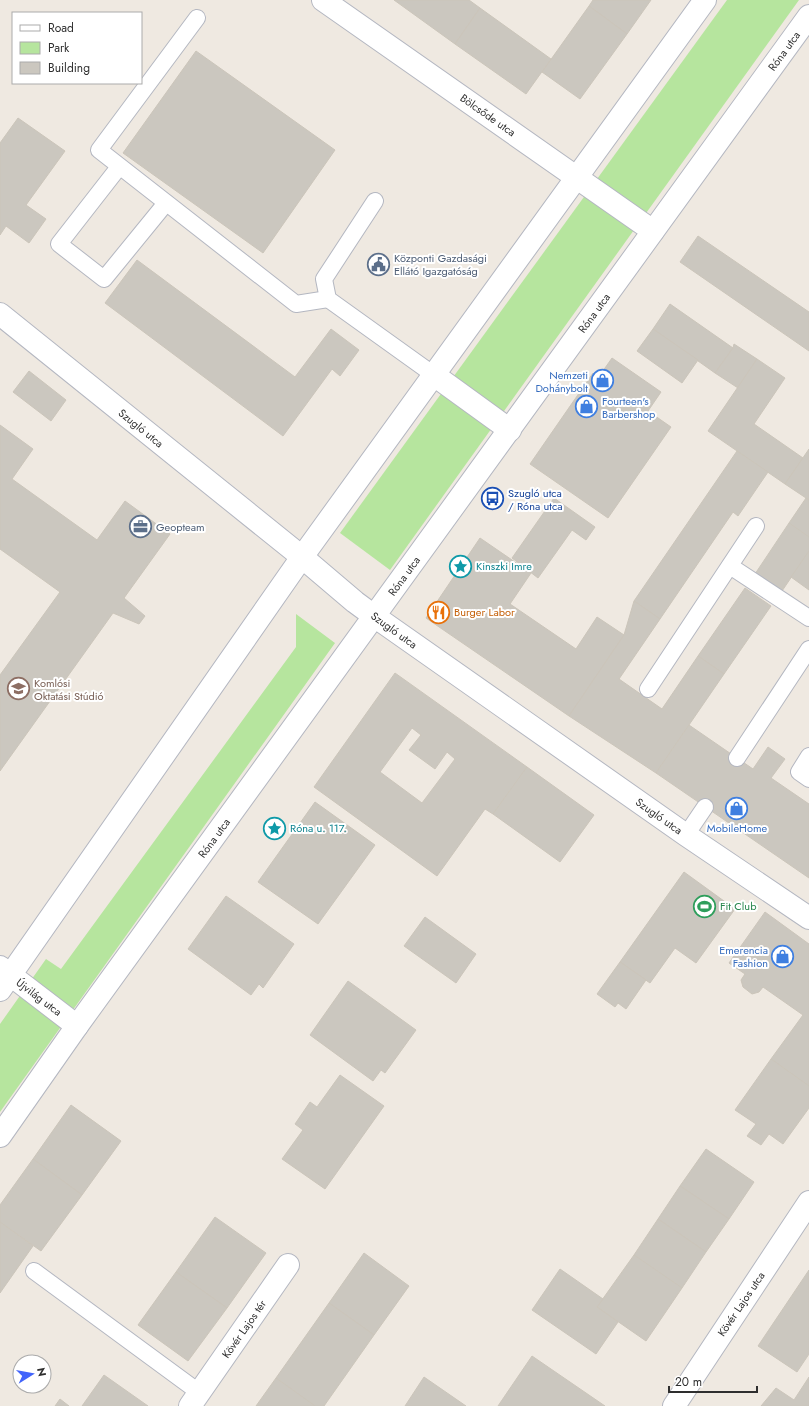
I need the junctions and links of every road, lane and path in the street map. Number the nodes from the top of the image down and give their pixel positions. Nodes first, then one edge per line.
1 (322, 0) edge
2 (705, 0) edge
3 (809, 16) edge
4 (197, 18) dead end
5 (119, 167) junction
6 (576, 178) junction
7 (376, 201) dead end
8 (166, 203) junction
9 (653, 231) junction
10 (328, 299) junction
11 (0, 314) edge
12 (434, 375) junction
13 (510, 430) junction
14 (756, 526) dead end
15 (302, 557) junction
16 (730, 566) junction
17 (374, 616) junction
18 (809, 618) edge
19 (807, 655) edge
20 (648, 689) dead end
21 (809, 756) edge
22 (737, 758) dead end
23 (809, 779) edge
24 (705, 806) dead end
25 (686, 834) junction
26 (809, 918) edge
27 (4, 977) edge
28 (77, 1026) junction
29 (0, 1136) edge
30 (809, 1202) edge
31 (288, 1265) dead end
32 (34, 1271) dead end
33 (201, 1402) edge
34 (674, 1406) edge

1 - 6 street, Bölcsőde utca
2 - 6 street
3 - 9 street, Róna utca
4 - 5 lane
5 - 8 lane
5 - 8 lane
6 - 9 street, Bölcsőde utca
6 - 12 street
7 - 10 lane
8 - 10 lane
9 - 13 street, Róna utca
10 - 12 lane
11 - 15 street, Szugló utca
12 - 13 street
12 - 15 street
13 - 17 street, Róna utca
14 - 16 lane
15 - 17 street, Szugló utca
15 - 27 street
16 - 18 lane
16 - 20 lane
17 - 25 street, Szugló utca
17 - 28 street, Róna utca
19 - 22 lane
21 - 23 lane
24 - 25 lane
25 - 26 street, Szugló utca
27 - 28 street, Újvilág utca
28 - 29 street, Róna utca
30 - 34 street, Kövér Lajos utca
31 - 33 street, Kövér Lajos tér
32 - 33 lane

